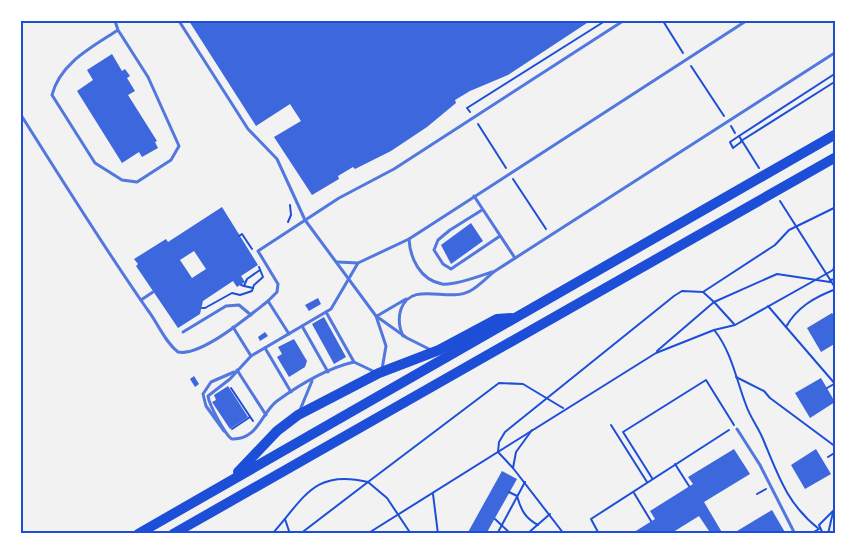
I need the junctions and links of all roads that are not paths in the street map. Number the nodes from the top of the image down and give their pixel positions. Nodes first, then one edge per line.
1 (115, 21) edge
2 (179, 21) edge
3 (623, 21) edge
4 (746, 21) edge
5 (118, 30) junction
6 (836, 52) edge
7 (21, 115) edge
8 (836, 134) edge
9 (836, 157) edge
10 (474, 196) junction
11 (482, 210) junction
12 (305, 220) junction
13 (500, 236) junction
14 (409, 239) junction
15 (515, 258) junction
16 (336, 262) junction
17 (358, 263) junction
18 (494, 272) junction
19 (349, 279) junction
20 (153, 292) dead end
21 (406, 299) junction
22 (141, 300) junction
23 (268, 301) junction
24 (326, 312) junction
25 (250, 315) junction
26 (376, 316) junction
27 (517, 317) junction
28 (302, 326) junction
29 (233, 327) junction
30 (183, 332) dead end
31 (289, 334) junction
32 (404, 336) junction
33 (265, 348) junction
34 (438, 350) junction
35 (251, 356) junction
36 (354, 362) junction
37 (236, 371) junction
38 (328, 372) junction
39 (379, 373) junction
40 (312, 381) junction
41 (291, 392) junction
42 (266, 414) junction
43 (298, 415) junction
44 (736, 428) road end
45 (226, 434) junction
46 (224, 484) junction
47 (138, 534) edge
48 (173, 534) edge
49 (795, 534) edge

1 - 5 lane
2 - 12 lane
3 - 12 lane
4 - 10 lane
5 - 5 lane
6 - 15 lane
7 - 22 lane
8 - 27 main road
9 - 48 main road
10 - 11 lane
10 - 14 lane
11 - 13 lane
11 - 13 lane
12 - 16 lane
12 - 23 lane
13 - 15 lane
14 - 17 lane
14 - 18 lane
15 - 18 lane
16 - 17 lane
16 - 19 lane
17 - 19 lane
18 - 21 lane
19 - 24 lane
19 - 26 lane
20 - 22 lane
21 - 26 lane
21 - 32 lane
22 - 29 lane
23 - 25 lane
23 - 31 lane
24 - 28 lane
24 - 36 lane
25 - 29 lane
25 - 30 lane
26 - 32 lane
26 - 39 lane
27 - 34 main road
27 - 46 main road
28 - 31 lane
28 - 38 lane
29 - 35 lane
31 - 33 lane
32 - 34 lane
33 - 35 lane
33 - 41 lane
34 - 39 main road
35 - 37 lane
36 - 38 lane
36 - 39 lane
37 - 42 lane
37 - 45 lane
37 - 45 lane
38 - 40 lane
39 - 43 main road
40 - 41 lane
40 - 43 lane
41 - 42 lane
42 - 45 lane
43 - 46 main road
44 - 49 lane
46 - 47 main road

